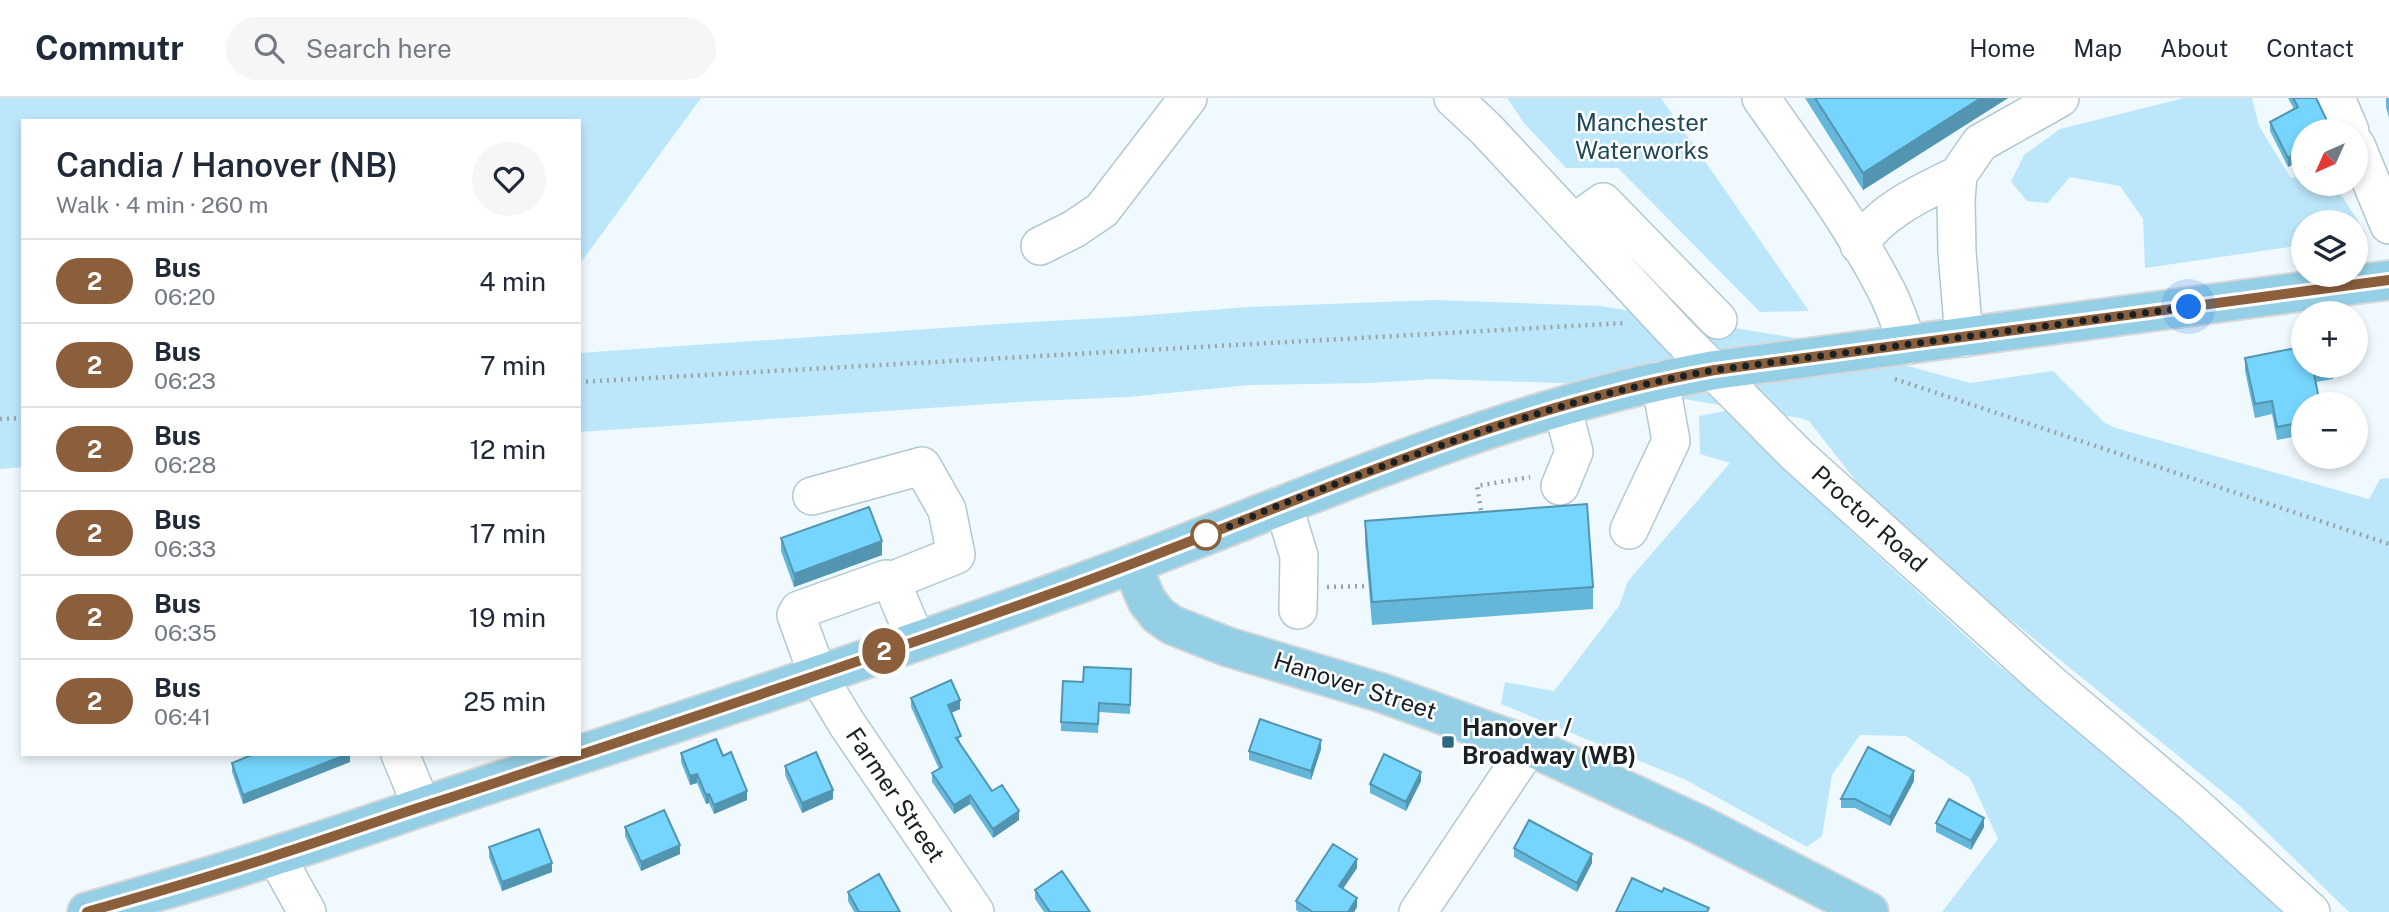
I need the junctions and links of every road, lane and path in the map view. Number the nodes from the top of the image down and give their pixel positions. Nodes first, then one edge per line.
1 (1188, 98) edge
2 (1453, 98) edge
3 (1761, 98) edge
4 (2060, 98) edge
5 (2336, 98) edge
6 (2345, 119) edge
7 (1958, 174) junction
8 (2368, 174) edge
9 (1575, 222) junction
10 (2389, 225) edge
11 (1859, 245) junction
12 (1040, 246) dead end
13 (1678, 280) junction
14 (2389, 280) edge
15 (1644, 314) junction
16 (1718, 320) dead end
17 (1964, 338) junction
18 (1902, 362) junction
19 (1715, 370) junction
20 (1660, 380) junction
21 (581, 382) edge
22 (1562, 406) junction
23 (21, 418) edge
24 (0, 419) edge
25 (1563, 478) joint
26 (812, 496) dead end
27 (1283, 504) junction
28 (1483, 522) edge
29 (1629, 530) dead end
30 (2389, 544) edge
31 (1131, 564) junction
32 (891, 581) junction
33 (1368, 586) edge
34 (1298, 599) joint
35 (916, 640) junction
36 (818, 676) junction
37 (1529, 746) junction
38 (581, 754) edge
39 (401, 756) edge
40 (576, 756) edge
41 (422, 807) junction
42 (276, 856) junction
43 (87, 912) edge
44 (307, 912) edge
45 (975, 912) edge
46 (1418, 912) edge
47 (1869, 912) edge
48 (2311, 912) edge

1 - 12 street
2 - 9 street, Proctor Road
3 - 11 street
4 - 7 street
5 - 6 street
7 - 11 street
7 - 17 street
8 - 10 street
9 - 13 street
9 - 15 street, Proctor Road
11 - 18 street
13 - 15 street
13 - 16 street
14 - 17 main road
15 - 19 street, Proctor Road
15 - 21 path
17 - 18 main road
18 - 19 main road
18 - 30 path
19 - 20 main road
19 - 48 street, Proctor Road
20 - 22 main road
20 - 29 street
22 - 25 street
22 - 27 main road
23 - 24 path
25 - 28 path
26 - 32 street
27 - 31 main road
27 - 34 street
31 - 35 main road
31 - 37 main road, Hanover Street
32 - 35 street
32 - 36 street, Farmer Street
33 - 34 path
35 - 36 main road
36 - 38 main road
36 - 45 street, Farmer Street
37 - 46 street
37 - 47 main road, Hanover Street
39 - 41 street
40 - 41 main road
41 - 42 main road
42 - 43 main road
42 - 44 street

